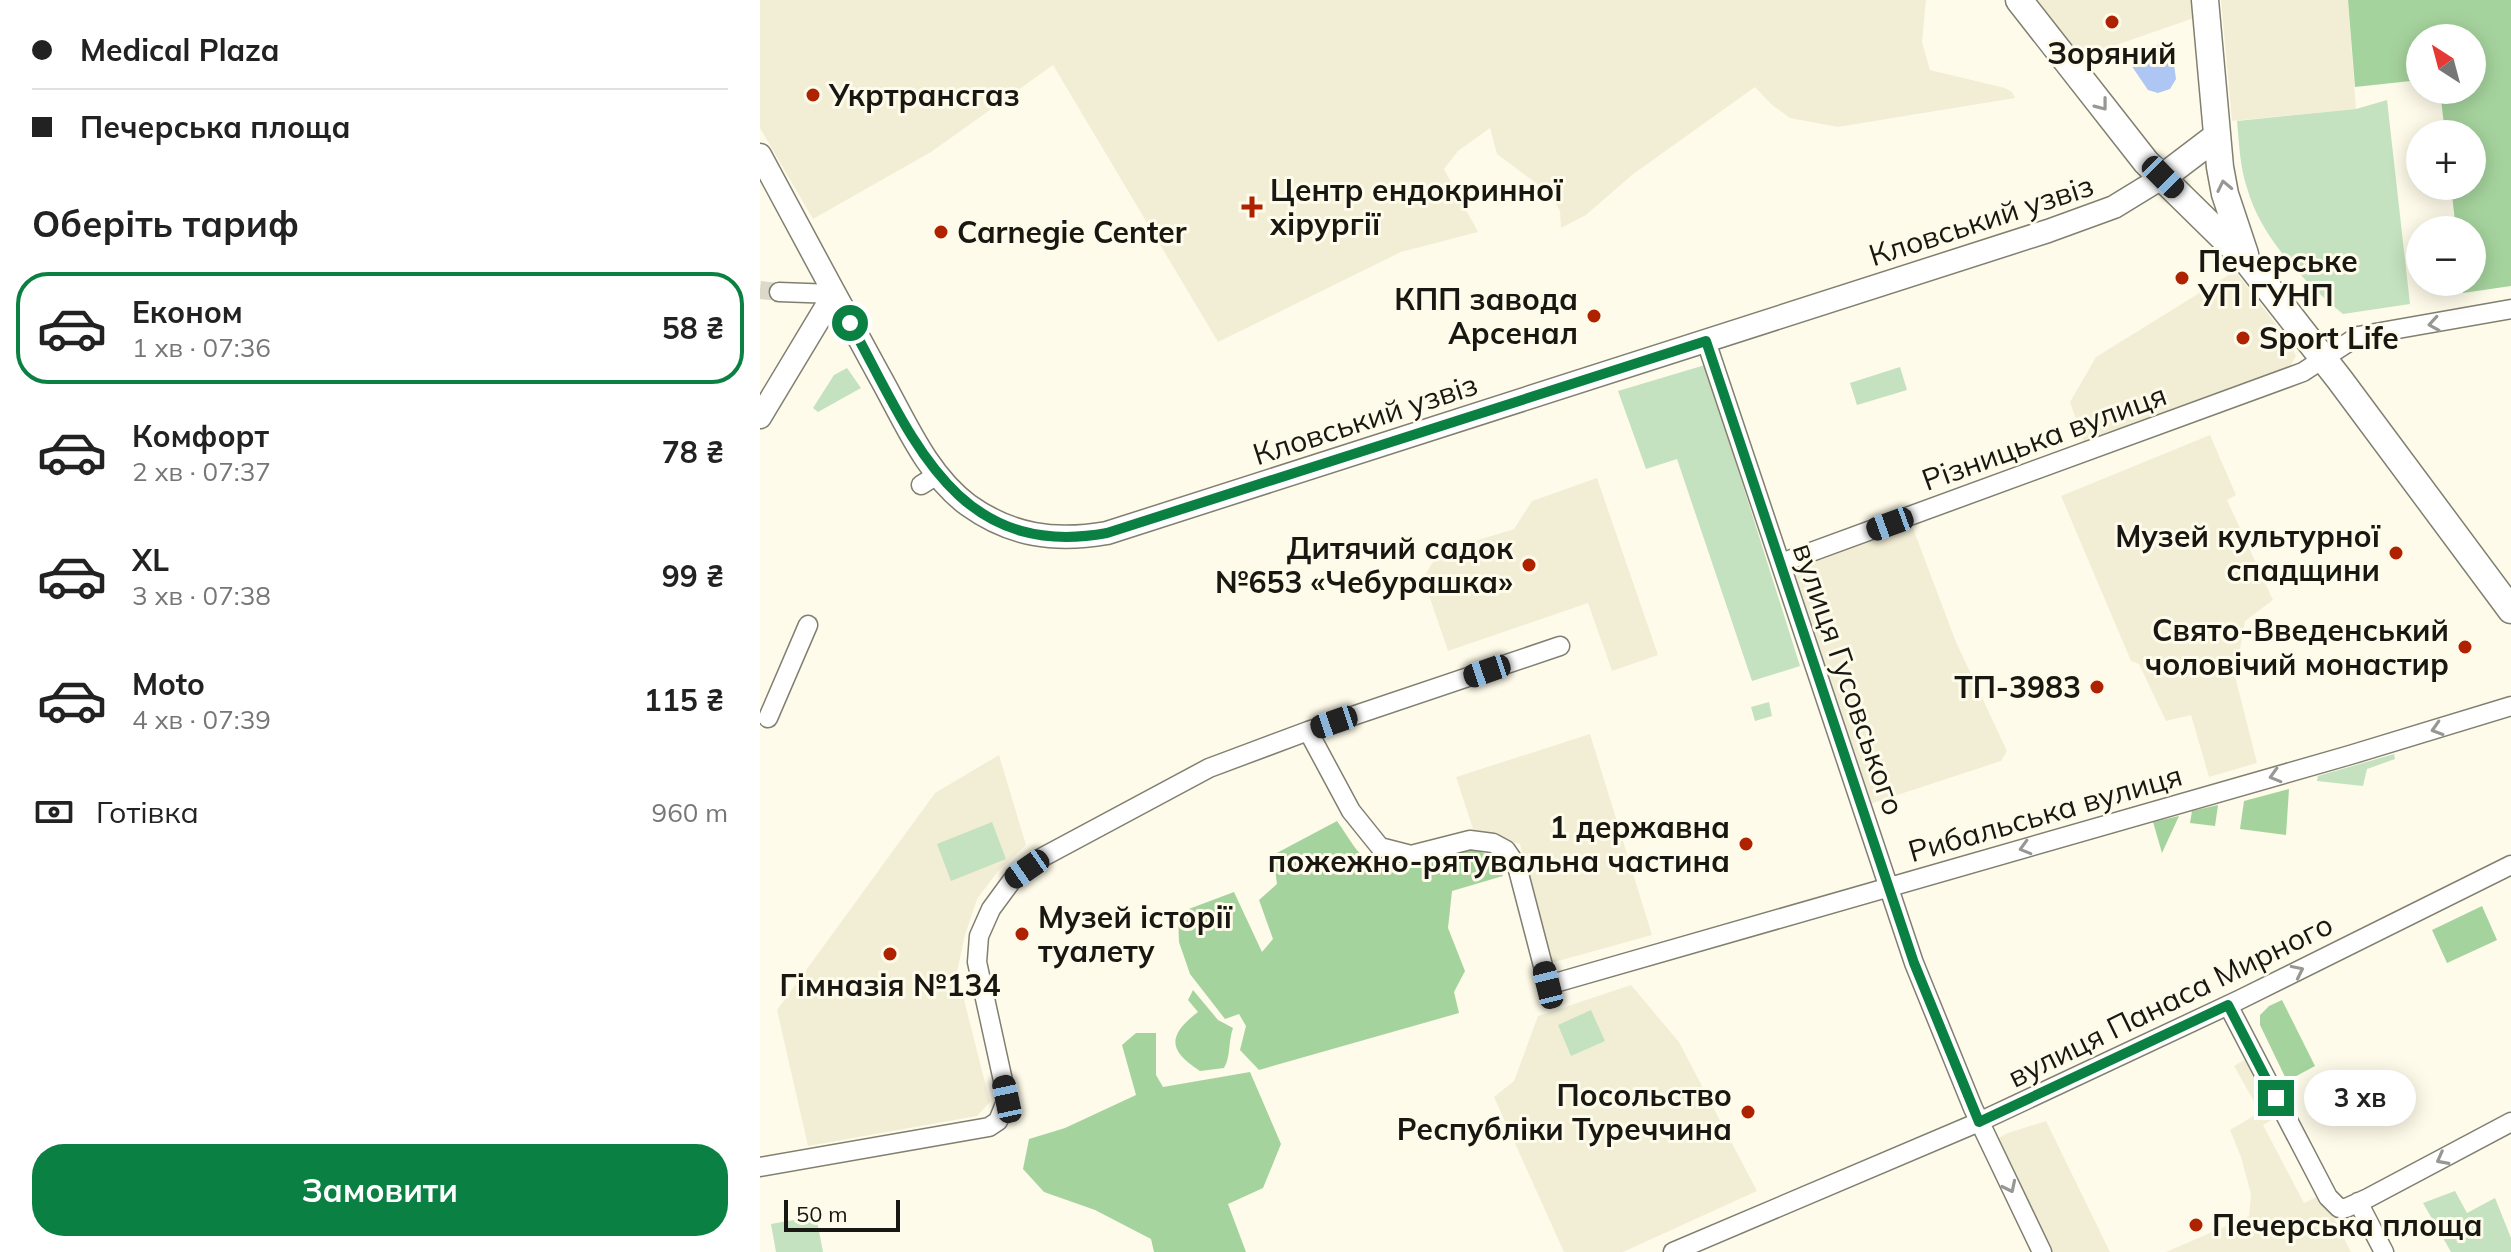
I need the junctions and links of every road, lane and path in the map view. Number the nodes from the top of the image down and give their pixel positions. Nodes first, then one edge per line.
1 (2019, 0) edge
2 (2205, 0) edge
3 (2217, 136) junction
4 (760, 155) edge
5 (2163, 177) junction
6 (2247, 261) junction
7 (779, 292) tunnel mouth
8 (834, 294) junction
9 (2511, 309) edge
10 (1706, 341) junction
11 (2325, 359) junction
12 (760, 417) edge
13 (1781, 563) junction
14 (2511, 610) edge
15 (808, 625) dead end
16 (1560, 646) dead end
17 (2511, 706) edge
18 (768, 718) dead end
19 (1308, 731) junction
20 (2511, 865) edge
21 (1890, 887) junction
22 (2228, 1005) junction
23 (1979, 1122) junction
24 (2511, 1122) edge
25 (760, 1167) edge
26 (2358, 1202) junction
27 (1673, 1252) edge
28 (2042, 1252) edge
29 (2384, 1252) edge

1 -> 5 main road
2 - 3 main road
3 - 5 main road
6 -> 3 main road
4 - 8 street, Кловський узвіз
5 - 6 main road
5 - 10 street, Кловський узвіз
6 - 11 main road
7 - 8 street
8 - 10 street, Кловський узвіз
8 - 12 street
9 -> 11 street, Різницька вулиця
10 - 13 street, вулиця Гусовського
11 - 13 street, Різницька вулиця
11 - 14 main road
13 - 21 street, вулиця Гусовського
15 - 18 street
16 - 19 street
17 -> 21 street, Рибальська вулиця
19 - 21 street, Рибальська вулиця
19 - 25 street
22 -> 20 street, вулиця Панаса Мирного
21 - 23 street, вулиця Гусовського
22 - 23 street, вулиця Панаса Мирного
22 - 26 street
23 - 27 street, вулиця Панаса Мирного
23 -> 28 street, вулиця Гусовського
24 -> 26 street
26 - 29 street

